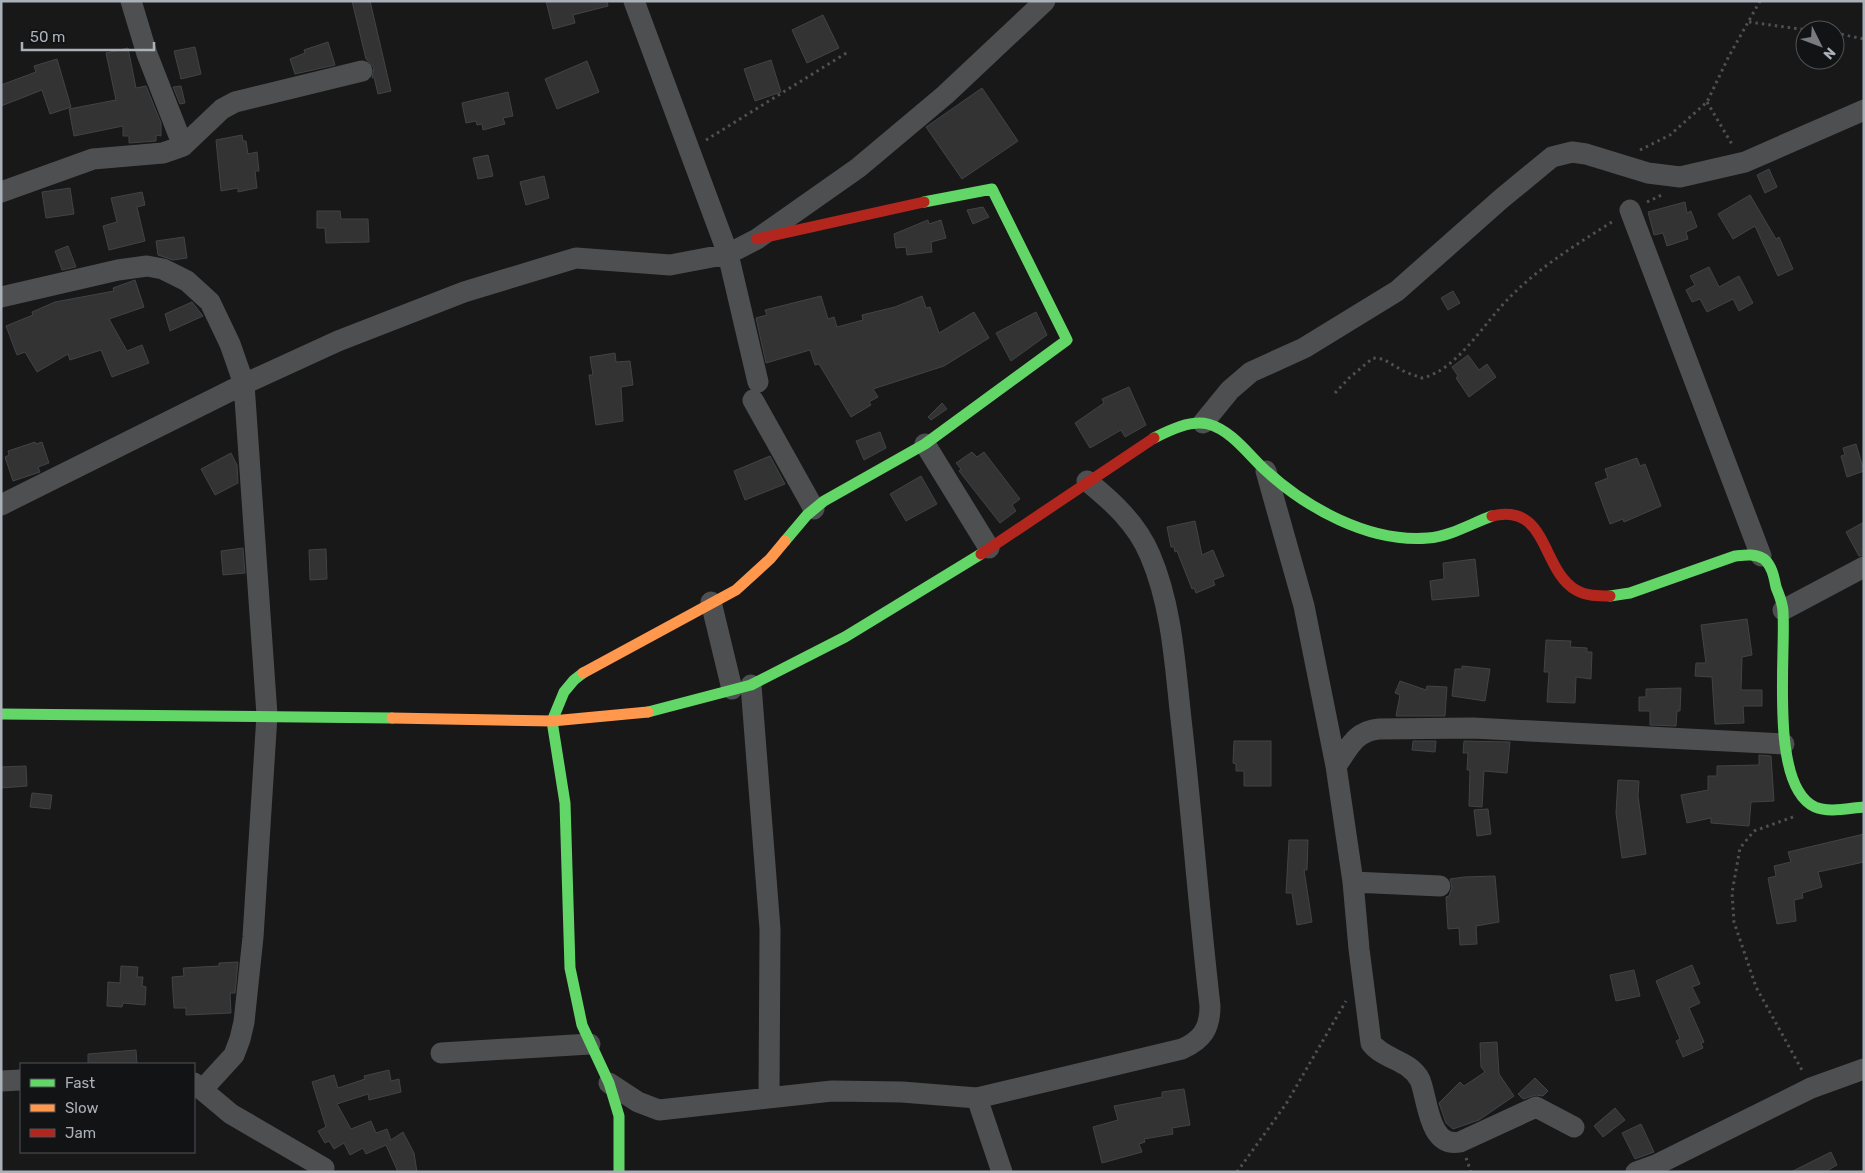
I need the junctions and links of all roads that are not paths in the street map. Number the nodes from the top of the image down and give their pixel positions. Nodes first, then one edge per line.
1 (131, 1) edge
2 (634, 1) edge
3 (1045, 1) edge
4 (362, 71) dead end
5 (1864, 110) edge
6 (184, 146) junction
7 (1, 192) edge
8 (1630, 210) road end
9 (757, 239) junction
10 (728, 254) junction
11 (1, 296) edge
12 (244, 384) junction
13 (1203, 423) junction
14 (925, 444) junction
15 (1266, 471) junction
16 (1087, 481) junction
17 (1, 505) edge
18 (814, 508) junction
19 (989, 548) junction
20 (1761, 556) junction
21 (1864, 567) edge
22 (711, 602) junction
23 (1783, 610) junction
24 (741, 687) junction
25 (1, 714) edge
26 (267, 715) junction
27 (552, 721) junction
28 (1784, 744) junction
29 (1336, 766) junction
30 (1864, 807) edge
31 (1353, 882) junction
32 (1440, 886) dead end
33 (590, 1044) junction
34 (441, 1053) dead end
35 (1864, 1069) edge
36 (20, 1080) edge
37 (1, 1081) edge
38 (608, 1082) junction
39 (198, 1086) edge
40 (769, 1098) junction
41 (977, 1098) junction
42 (1574, 1127) dead end
43 (324, 1168) dead end
44 (619, 1172) edge
45 (1002, 1172) edge
46 (1636, 1172) edge

1 - 6 street
2 - 10 street
3 - 9 street
4 - 6 street
5 - 13 street
6 - 7 street
8 - 20 street
9 - 10 street
9 - 14 street
10 - 12 street
10 - 18 street
11 - 12 street
12 - 17 street
12 - 26 street
13 - 15 street
13 - 16 street
14 - 18 street
14 - 19 street
15 - 20 street
15 - 29 street
16 - 19 street
16 - 41 street
18 - 22 street
19 - 24 street
20 - 23 street
21 - 23 street
22 - 24 street
22 - 27 street
23 - 28 street
24 - 27 street
24 - 40 street
25 - 26 street
26 - 27 street
26 - 39 street
27 - 33 street
28 - 29 street
28 - 30 street
29 - 31 street
31 - 32 street
31 - 42 street
33 - 34 street
33 - 38 street
35 - 46 street
36 - 37 street
38 - 40 street
38 - 44 street
39 - 43 street
40 - 41 street
41 - 45 street

